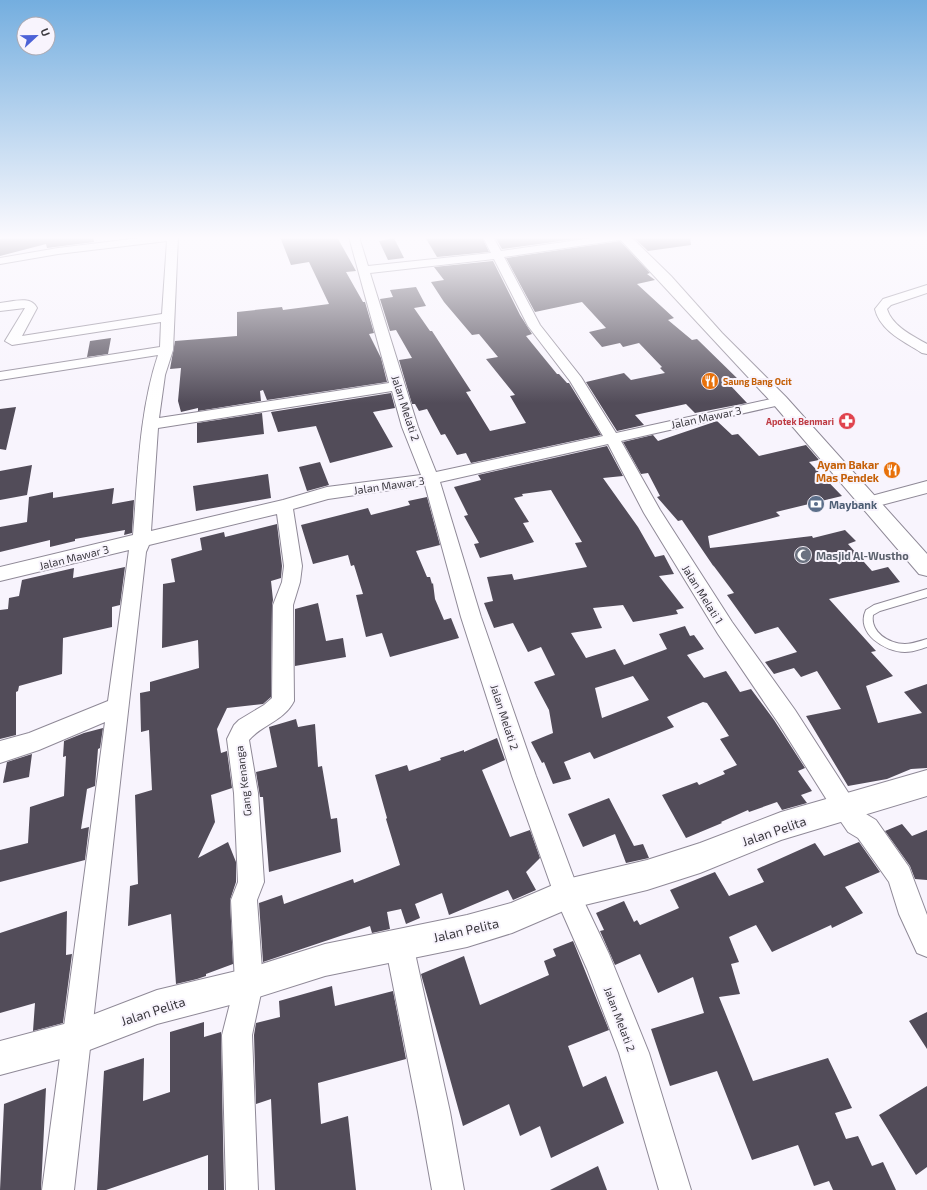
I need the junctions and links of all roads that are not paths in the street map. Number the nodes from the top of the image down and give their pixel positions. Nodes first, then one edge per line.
1 (170, 293) edge
2 (369, 293) edge
3 (516, 293) edge
4 (678, 293) edge
5 (916, 293) edge
6 (0, 307) edge
7 (168, 317) junction
8 (166, 350) junction
9 (927, 350) edge
10 (1, 378) edge
11 (397, 386) junction
12 (780, 401) junction
13 (152, 424) junction
14 (612, 438) junction
15 (432, 479) junction
16 (927, 487) edge
17 (870, 502) junction
18 (284, 506) junction
19 (142, 539) junction
20 (927, 568) edge
21 (0, 574) edge
22 (927, 593) edge
23 (927, 642) edge
24 (119, 706) junction
25 (0, 752) edge
26 (927, 783) edge
27 (845, 808) junction
28 (567, 894) junction
29 (927, 942) edge
30 (399, 944) junction
31 (249, 984) junction
32 (79, 1037) junction
33 (0, 1058) edge
34 (58, 1190) edge
35 (242, 1190) edge
36 (448, 1190) edge
37 (675, 1190) edge

1 - 7 street
2 - 11 street, Jalan Melati 2
3 - 14 street, Jalan Melati 1
4 - 12 main road
5 - 9 street
6 - 7 street
7 - 8 street
8 - 10 street
8 - 13 street
11 - 13 street
11 - 15 street, Jalan Melati 2
12 - 14 street, Jalan Mawar 3
12 - 17 main road
13 - 19 street
14 - 15 street, Jalan Mawar 3
14 - 27 street, Jalan Melati 1
15 - 18 street, Jalan Mawar 3
15 - 28 street, Jalan Melati 2
16 - 17 street
17 - 20 main road
18 - 19 street, Jalan Mawar 3
18 - 31 street, Gang Kenanga
19 - 21 street, Jalan Mawar 3
19 - 24 street
22 - 23 lane
24 - 25 street
24 - 32 street
26 - 27 main road, Jalan Pelita
27 - 28 main road, Jalan Pelita
27 - 29 street, Jalan Melati 1
28 - 30 main road, Jalan Pelita
28 - 37 street, Jalan Melati 2
30 - 31 main road, Jalan Pelita
30 - 36 street
31 - 32 main road, Jalan Pelita
31 - 35 street, Gang Kenanga
32 - 33 main road, Jalan Pelita
32 - 34 street

